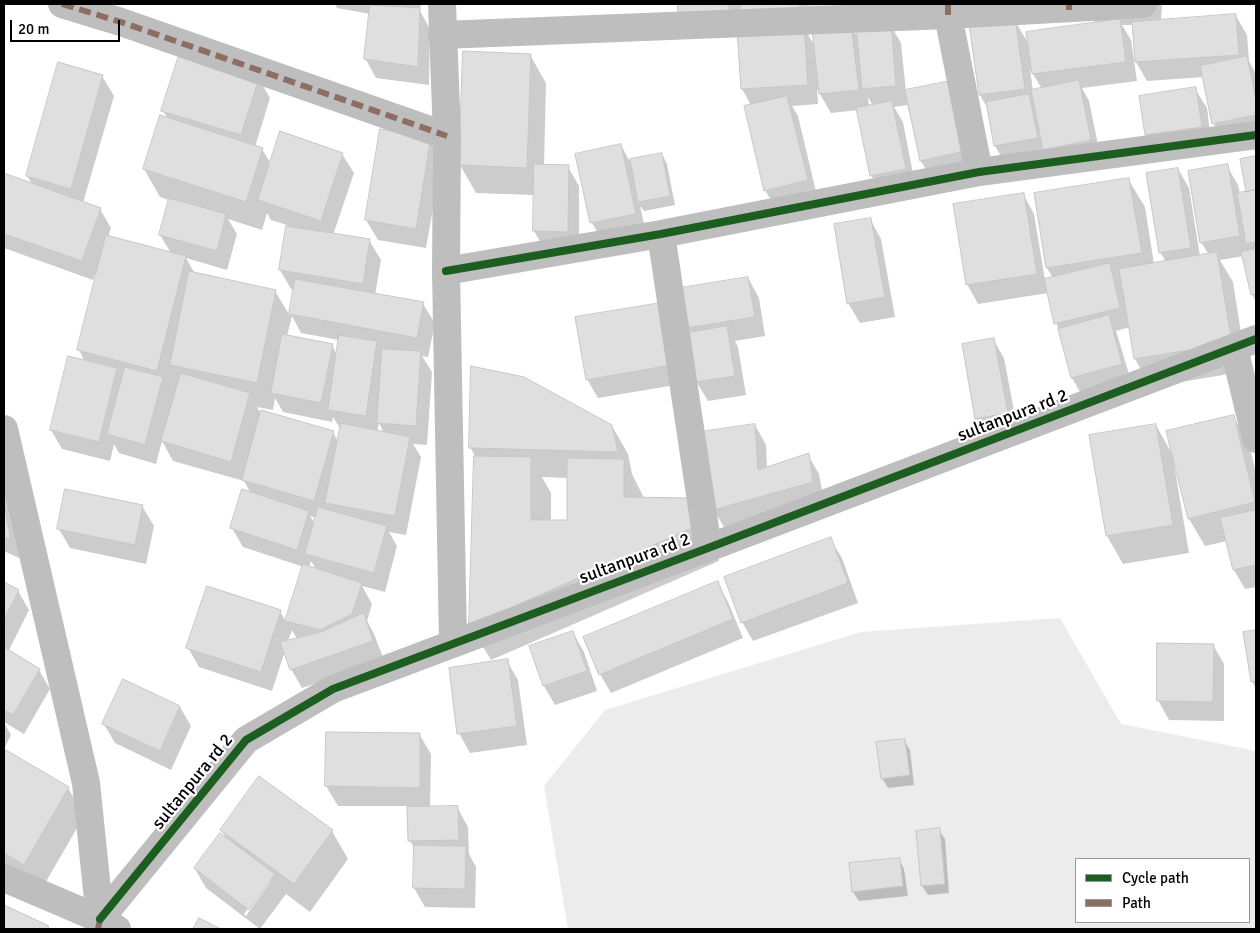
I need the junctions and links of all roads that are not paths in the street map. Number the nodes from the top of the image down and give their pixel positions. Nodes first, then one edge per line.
1 (62, 4) edge
2 (442, 4) edge
3 (1143, 4) edge
4 (1069, 7) edge
5 (948, 9) edge
6 (123, 13) edge
7 (442, 35) junction
8 (448, 136) junction
9 (1256, 136) edge
10 (979, 172) junction
11 (661, 234) junction
12 (446, 271) junction
13 (1245, 343) edge
14 (4, 429) edge
15 (1256, 439) edge
16 (708, 548) junction
17 (453, 642) junction
18 (4, 878) edge
19 (105, 926) edge

1 - 6 street
2 - 7 street
3 - 4 street
4 - 5 street
5 - 7 street
5 - 10 street
6 - 8 street
7 - 8 street
8 - 12 street
9 - 10 street
10 - 11 street
11 - 12 street
11 - 16 street
12 - 17 street
13 - 15 street
13 - 16 street, sultanpura rd 2
14 - 19 street
16 - 17 street, sultanpura rd 2
17 - 19 street, sultanpura rd 2
18 - 19 street

